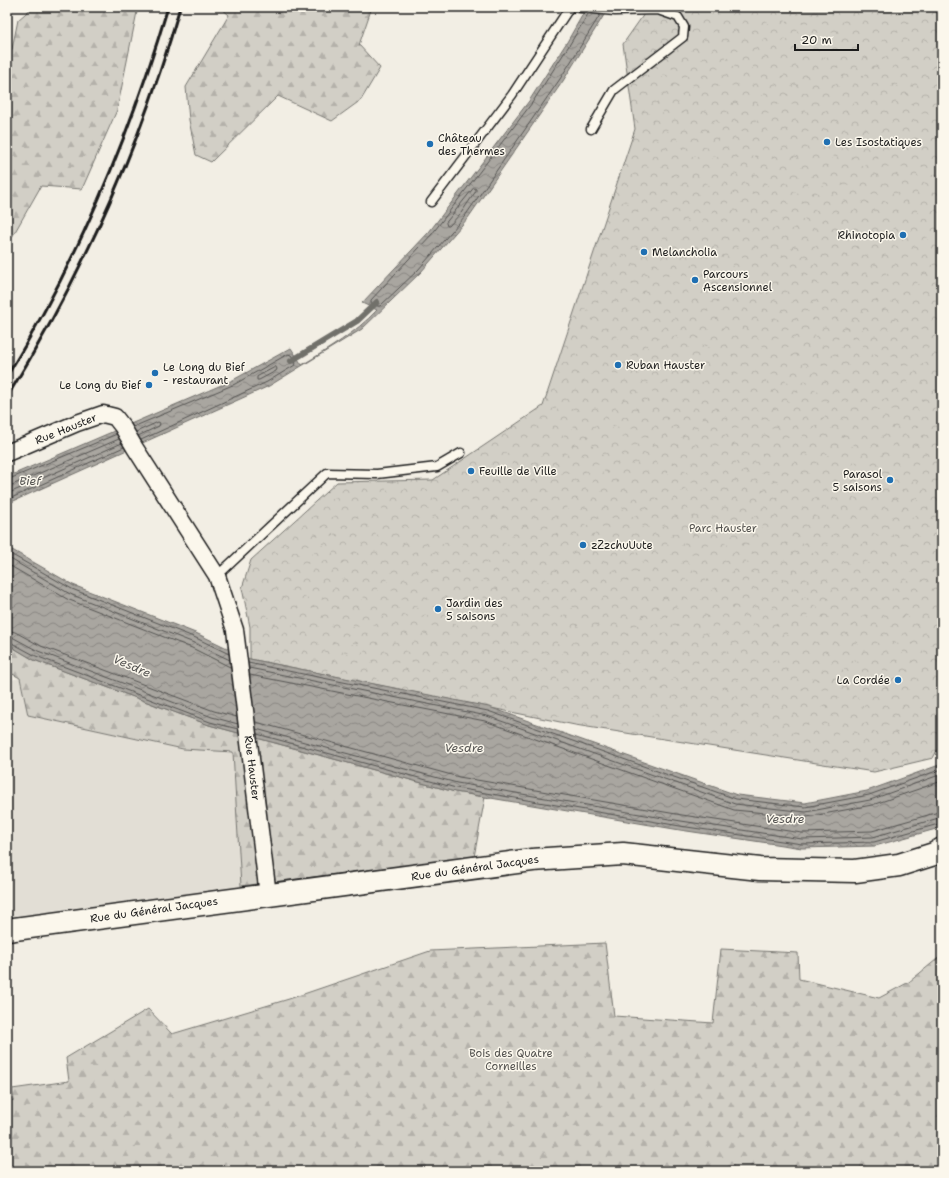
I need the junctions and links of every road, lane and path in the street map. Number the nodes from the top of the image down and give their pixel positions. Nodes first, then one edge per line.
1 (591, 129) dead end
2 (431, 202) dead end
3 (7, 453) edge
4 (461, 453) dead end
5 (217, 576) junction
6 (942, 849) edge
7 (268, 895) junction
8 (7, 930) edge

1 - 2 lane
3 - 5 street, Rue Hauster
4 - 5 lane
5 - 7 street, Rue Hauster
6 - 7 main road, Rue du Général Jacques
7 - 8 main road, Rue du Général Jacques

